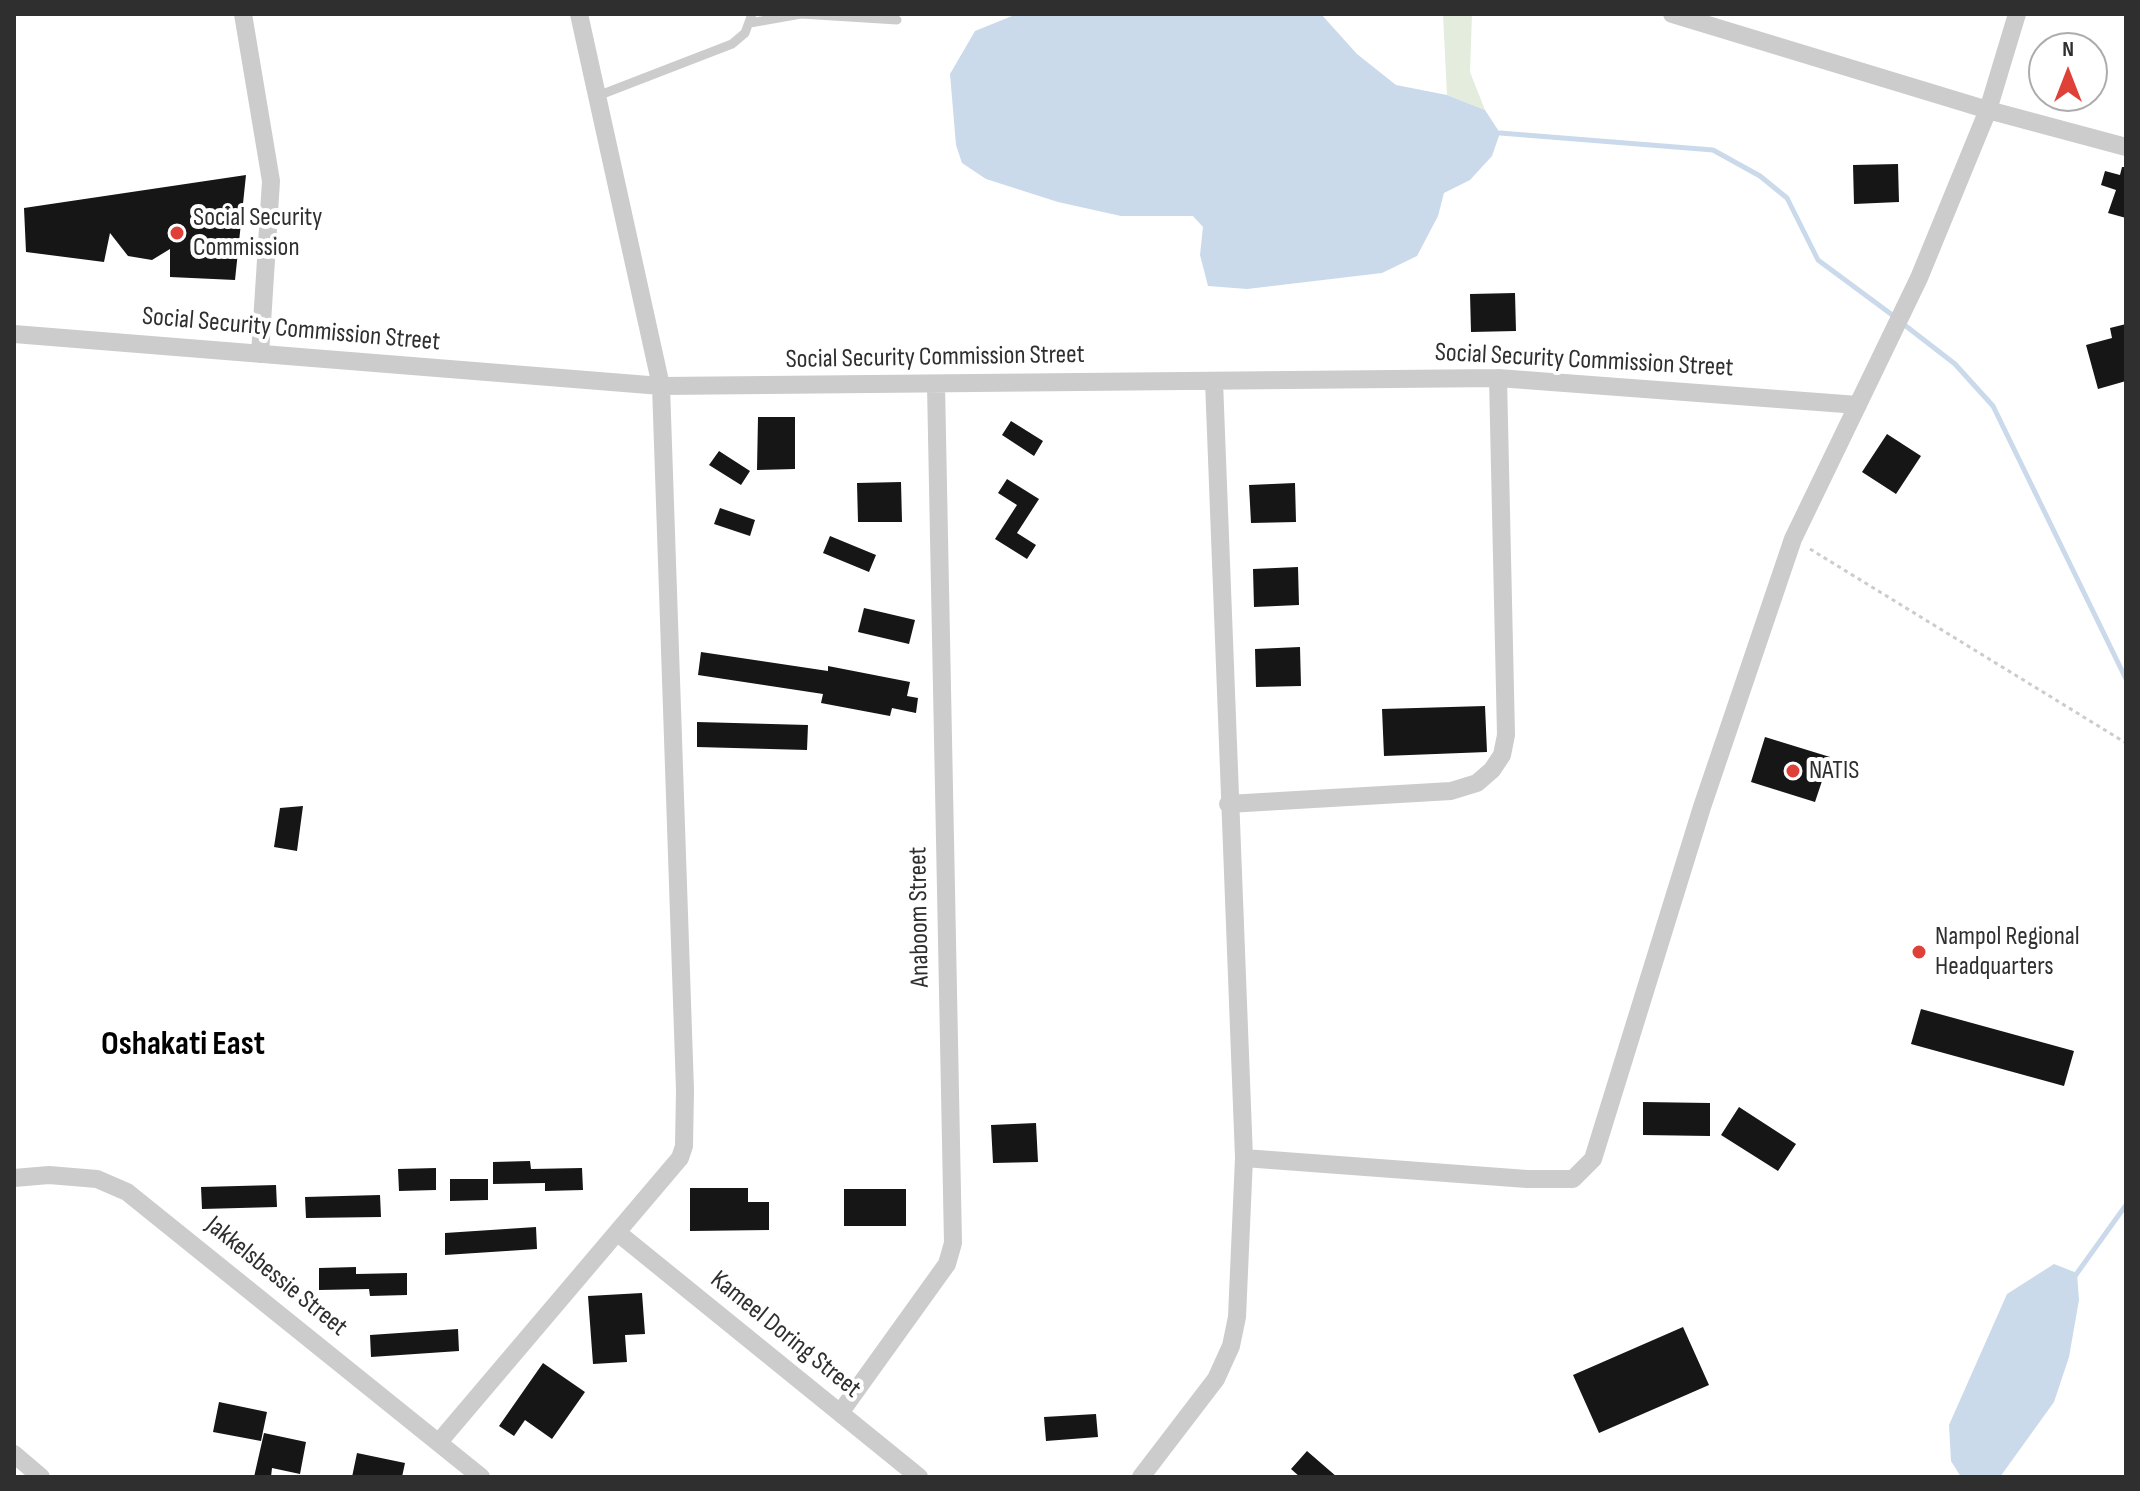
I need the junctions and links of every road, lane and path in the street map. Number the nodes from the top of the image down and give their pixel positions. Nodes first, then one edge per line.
1 (243, 14) edge
2 (579, 14) edge
3 (1672, 14) edge
4 (2017, 14) edge
5 (751, 18) edge
6 (897, 20) dead end
7 (600, 95) junction
8 (1988, 110) junction
9 (2126, 147) edge
10 (14, 334) edge
11 (260, 354) junction
12 (1498, 378) junction
13 (1214, 381) junction
14 (936, 385) junction
15 (661, 386) junction
16 (1858, 405) junction
17 (1793, 539) junction
18 (2126, 743) edge
19 (1228, 804) junction
20 (1244, 1158) junction
21 (14, 1178) edge
22 (618, 1233) junction
23 (840, 1413) junction
24 (439, 1442) junction
25 (14, 1454) edge
26 (41, 1477) edge
27 (481, 1477) edge
28 (919, 1477) edge
29 (1141, 1477) edge

1 - 11 street
2 - 7 street
3 - 8 street
4 - 8 street
5 - 6 lane
5 - 7 lane
7 - 15 street
8 - 9 street
8 - 16 street
10 - 11 street, Social Security Commission Street
11 - 15 street, Social Security Commission Street
12 - 13 street, Social Security Commission Street
12 - 16 street, Social Security Commission Street
12 - 19 street
13 - 14 street, Social Security Commission Street
13 - 19 street
14 - 15 street, Social Security Commission Street
14 - 23 street, Anaboom Street
15 - 22 street
16 - 17 street
17 - 18 path
17 - 20 street
19 - 20 street
20 - 29 street
21 - 24 street, Jakkelsbessie Street
22 - 23 street, Kameel Doring Street
22 - 24 street
23 - 28 street, Kameel Doring Street
24 - 27 street, Jakkelsbessie Street
25 - 26 street

